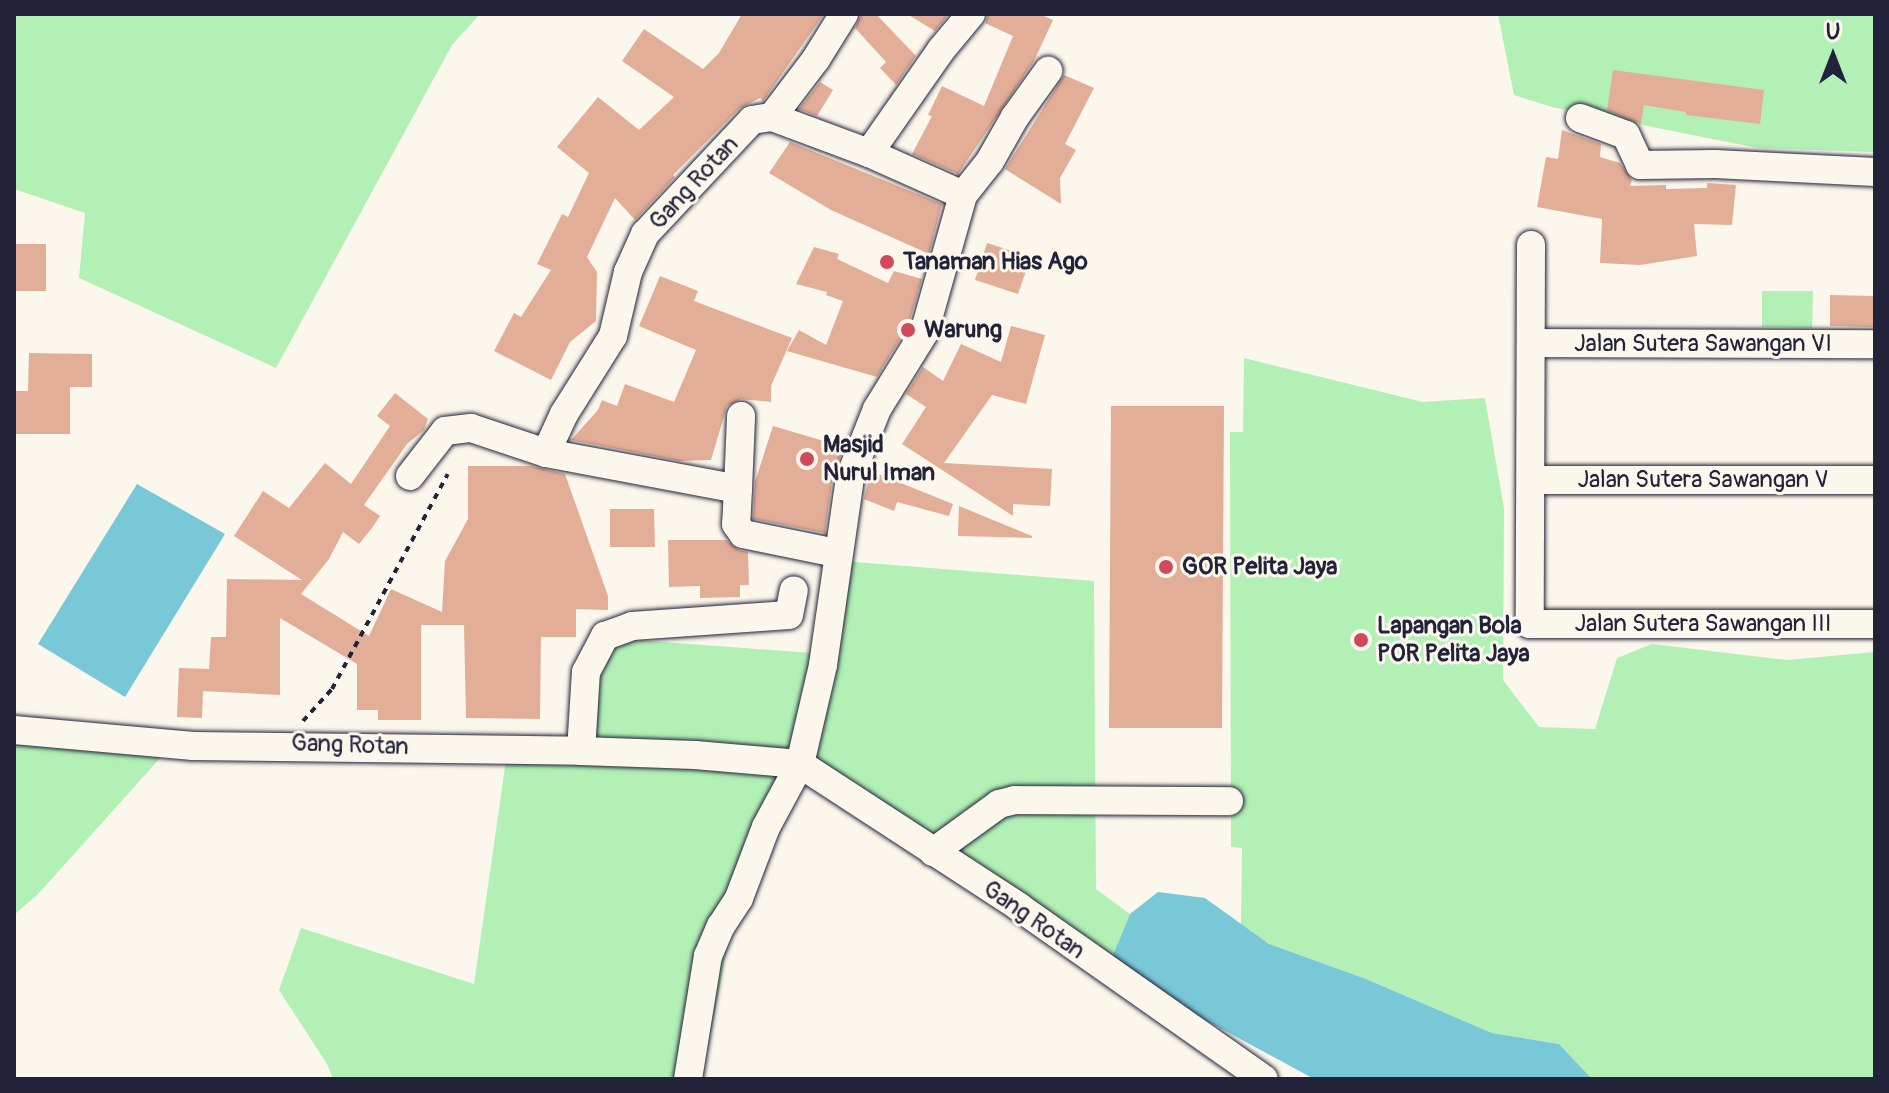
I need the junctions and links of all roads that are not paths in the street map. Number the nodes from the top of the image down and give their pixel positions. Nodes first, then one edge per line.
1 (844, 14) edge
2 (971, 14) edge
3 (1048, 71) dead end
4 (772, 117) junction
5 (1580, 118) dead end
6 (869, 153) junction
7 (1875, 172) edge
8 (963, 195) junction
9 (1531, 245) dead end
10 (1531, 343) junction
11 (1875, 344) edge
12 (741, 416) dead end
13 (546, 453) junction
14 (410, 476) dead end
15 (1531, 480) junction
16 (1875, 480) edge
17 (738, 489) junction
18 (836, 553) junction
19 (794, 590) dead end
20 (1875, 624) edge
21 (14, 730) edge
22 (581, 751) junction
23 (800, 764) junction
24 (1229, 801) dead end
25 (933, 852) junction
26 (688, 1079) edge
27 (1264, 1079) edge

1 - 4 street
2 - 6 street
3 - 8 street
4 - 6 street
4 - 13 street, Gang Rotan
5 - 7 street
6 - 8 street
8 - 18 street
9 - 10 street
10 - 11 street, Jalan Sutera Sawangan VI
10 - 15 street
12 - 17 street
13 - 14 street
13 - 17 street
15 - 16 street, Jalan Sutera Sawangan V
15 - 20 street, Jalan Sutera Sawangan III
17 - 18 street
18 - 23 street
19 - 22 street
21 - 22 street, Gang Rotan
22 - 23 street, Gang Rotan
23 - 25 street, Gang Rotan
23 - 26 street
24 - 25 street
25 - 27 street, Gang Rotan

